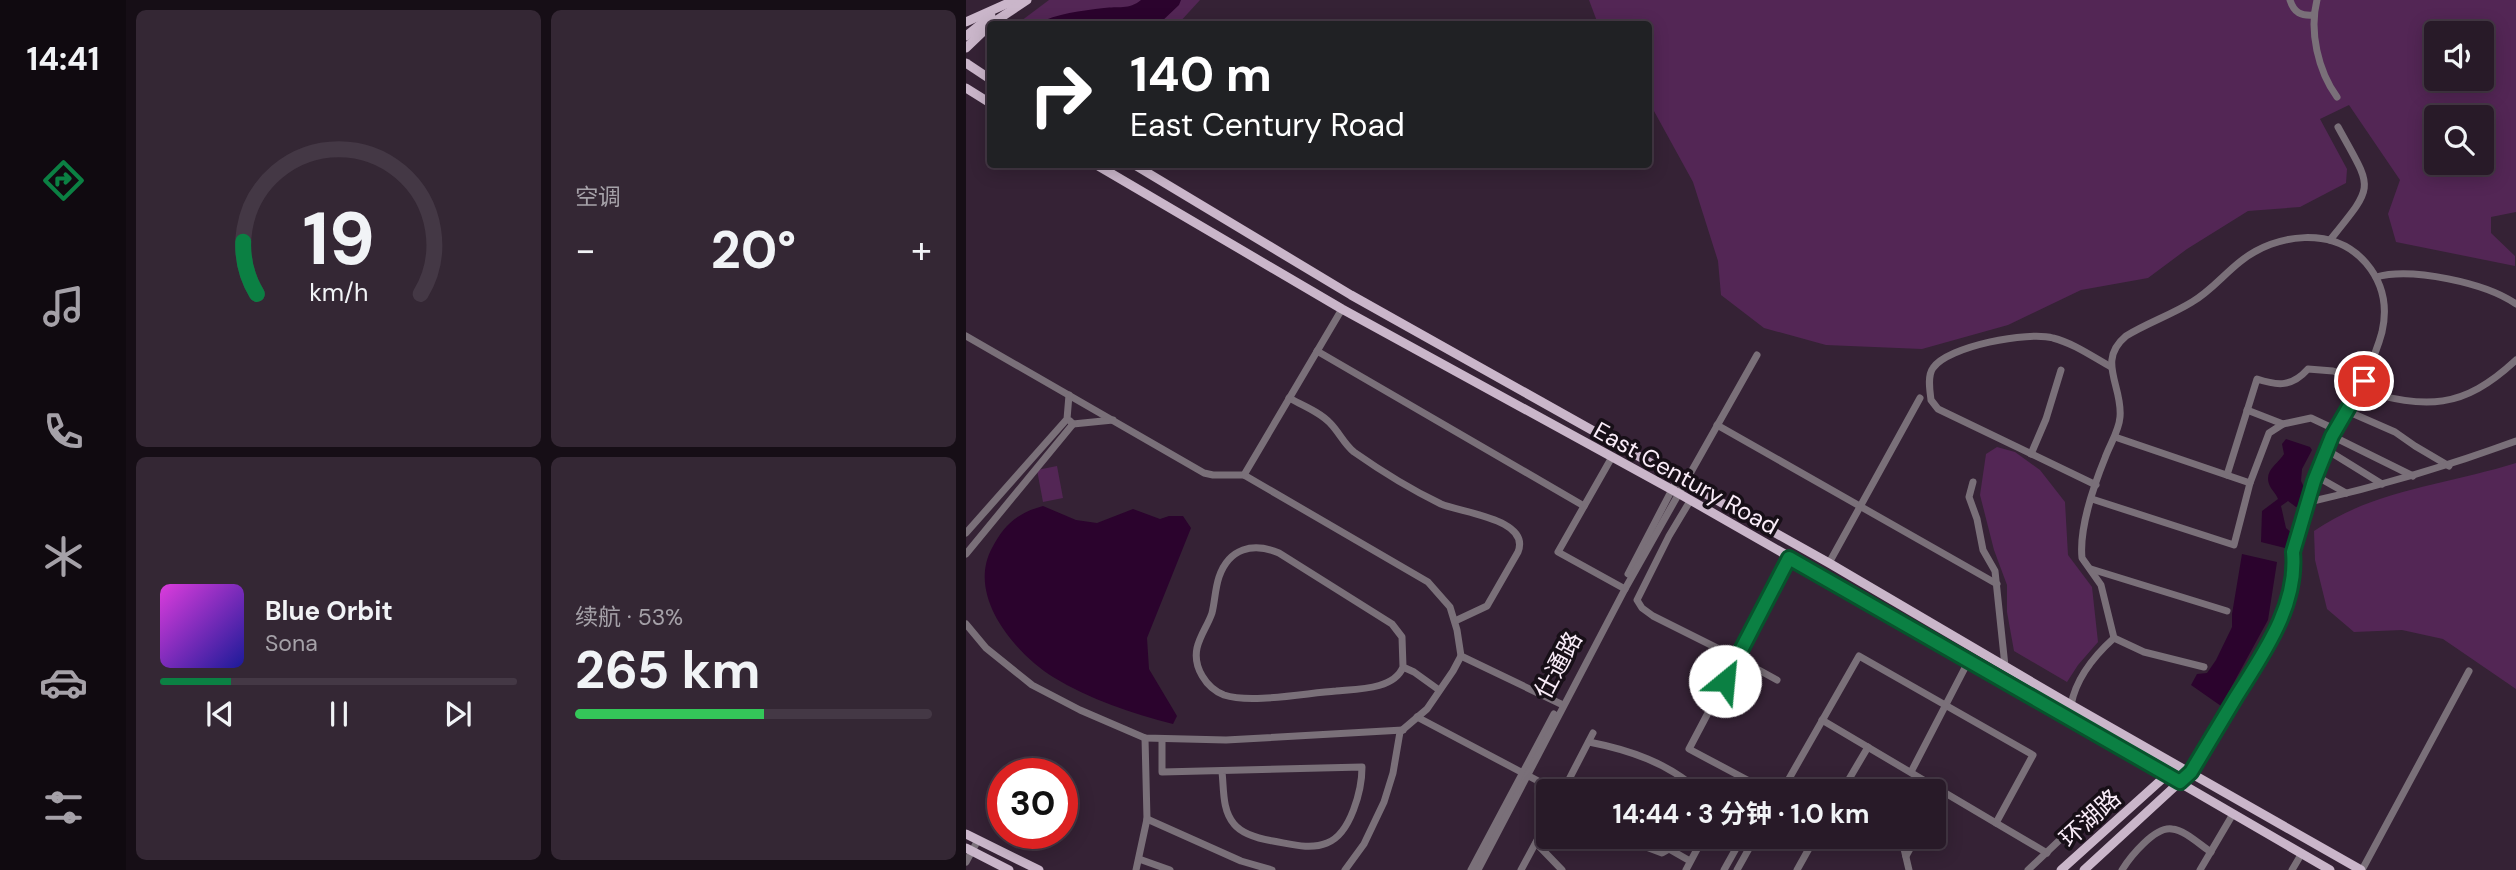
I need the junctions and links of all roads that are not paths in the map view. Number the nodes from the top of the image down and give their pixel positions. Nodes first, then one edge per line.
1 (1015, 0) edge
2 (1027, 0) edge
3 (2290, 0) edge
4 (2317, 0) edge
5 (2314, 15) junction
6 (1001, 16) edge
7 (966, 22) edge
8 (987, 24) edge
9 (987, 29) edge
10 (966, 36) edge
11 (966, 48) edge
12 (968, 65) edge
13 (987, 77) edge
14 (966, 88) edge
15 (966, 97) edge
16 (2337, 97) dead end
17 (987, 101) edge
18 (2338, 127) dead end
19 (1102, 168) edge
20 (1138, 168) edge
21 (1144, 172) junction
22 (1136, 189) junction
23 (1197, 203) junction
24 (1192, 222) junction
25 (2330, 240) junction
26 (2376, 278) junction
27 (1351, 295) junction
28 (2516, 304) edge
29 (1342, 309) junction
30 (966, 335) edge
31 (1317, 351) junction
32 (1757, 355) dead end
33 (2516, 360) edge
34 (2112, 367) junction
35 (2061, 370) dead end
36 (2364, 381) junction
37 (2359, 390) junction
38 (1069, 395) junction
39 (1289, 398) junction
40 (1920, 398) dead end
41 (2247, 410) junction
42 (2347, 411) junction
43 (1114, 420) junction
44 (1070, 421) junction
45 (2283, 424) junction
46 (1717, 425) junction
47 (2333, 435) junction
48 (2115, 437) junction
49 (2516, 441) edge
50 (2327, 450) junction
51 (2031, 454) junction
52 (1612, 457) junction
53 (2449, 466) junction
54 (1244, 475) junction
55 (2227, 475) junction
56 (2413, 476) junction
57 (2316, 477) junction
58 (1681, 480) junction
59 (1973, 482) dead end
60 (2250, 482) junction
61 (2382, 484) junction
62 (2096, 485) junction
63 (1675, 492) junction
64 (2347, 493) junction
65 (2092, 499) junction
66 (1690, 501) junction
67 (2309, 502) junction
68 (1584, 506) junction
69 (1859, 506) junction
70 (966, 533) edge
71 (966, 555) edge
72 (1789, 558) junction
73 (1829, 563) junction
74 (2090, 568) junction
75 (1997, 584) junction
76 (1623, 587) junction
77 (2227, 611) dead end
78 (1455, 621) junction
79 (966, 624) edge
80 (2114, 638) junction
81 (1461, 656) junction
82 (1737, 658) junction
83 (1969, 660) junction
84 (2005, 666) junction
85 (1403, 667) junction
86 (2204, 667) dead end
87 (2469, 671) dead end
88 (1777, 680) dead end
89 (1439, 690) junction
90 (1561, 704) junction
91 (2071, 705) junction
92 (1946, 706) junction
93 (1417, 717) junction
94 (1822, 720) junction
95 (1403, 730) junction
96 (1593, 733) dead end
97 (1145, 738) junction
98 (1162, 740) junction
99 (1589, 742) junction
100 (1868, 747) junction
101 (2176, 766) junction
102 (1222, 772) junction
103 (1910, 772) junction
104 (2191, 772) junction
105 (1525, 773) junction
106 (2167, 774) junction
107 (1536, 779) edge
108 (1569, 779) edge
109 (1683, 779) edge
110 (1745, 779) edge
111 (1789, 779) edge
112 (1849, 779) edge
113 (1922, 779) edge
114 (2180, 782) junction
115 (1946, 794) edge
116 (2233, 814) junction
117 (1147, 819) junction
118 (1996, 823) junction
119 (966, 834) edge
120 (2066, 834) dead end
121 (978, 840) junction
122 (1536, 842) edge
123 (1542, 849) edge
124 (1651, 849) edge
125 (1669, 849) joint
126 (1697, 849) edge
127 (1736, 849) edge
128 (1749, 849) edge
129 (1809, 849) edge
130 (1904, 849) edge
131 (1910, 849) edge
132 (969, 850) edge
133 (2211, 852) junction
134 (2047, 853) junction
135 (2302, 853) junction
136 (1906, 856) junction
137 (1139, 859) junction
138 (1690, 861) junction
139 (966, 862) edge
140 (1009, 870) edge
141 (1038, 870) edge
142 (1136, 870) edge
143 (1170, 870) edge
144 (1272, 870) edge
145 (1345, 870) edge
146 (1471, 870) edge
147 (1478, 870) edge
148 (1521, 870) edge
149 (1562, 870) edge
150 (1686, 870) edge
151 (1724, 870) edge
152 (1737, 870) edge
153 (1797, 870) edge
154 (1909, 870) edge
155 (2028, 870) edge
156 (2061, 870) edge
157 (2084, 870) edge
158 (2122, 870) edge
159 (2200, 870) edge
160 (2292, 870) edge
161 (2330, 870) edge
162 (2362, 870) edge

1 - 6 main road
2 - 6 main road
3 - 5 street
4 - 5 street
5 - 16 street
6 - 7 main road
8 - 10 main road
9 - 11 main road
12 - 13 main road
14 - 17 main road
15 - 17 main road
18 - 25 street
19 - 22 main road, East Century Road
20 - 21 main road, East Century Road
21 - 22 main road
21 - 23 main road, East Century Road
22 - 24 main road, East Century Road
23 - 24 main road
23 - 27 main road, East Century Road
24 - 29 main road, East Century Road
25 - 26 street
25 - 34 street
26 - 28 street
26 - 36 street
27 - 29 main road
27 - 58 main road, East Century Road
29 - 31 street
29 - 52 main road, East Century Road
30 - 38 street
31 - 39 street
31 - 68 street
32 - 46 street
33 - 37 street
34 - 48 street
34 - 51 street
35 - 51 street
36 - 37 street
36 - 41 street
37 - 42 street
38 - 43 street
38 - 44 street
39 - 54 street
39 - 78 street
40 - 69 street
41 - 45 street
41 - 55 street
42 - 47 street
42 - 53 street
43 - 44 street
43 - 54 street
44 - 70 street
44 - 71 street
45 - 47 street
45 - 60 street
46 - 58 street
46 - 69 street
47 - 50 street
47 - 56 street
48 - 55 street
48 - 62 street
49 - 53 street
50 - 57 street
50 - 61 street
51 - 62 street
52 - 63 main road, East Century Road
52 - 68 street
53 - 56 street
54 - 78 street
55 - 60 street
56 - 61 street
57 - 64 street
57 - 67 street
58 - 63 street
58 - 73 main road, East Century Road
59 - 75 street
60 - 65 street
61 - 64 street
62 - 65 street
63 - 66 main road, East Century Road
63 - 76 street
64 - 67 street
65 - 74 street
66 - 72 main road, East Century Road
66 - 82 street
67 - 104 street
68 - 76 street
69 - 73 street
69 - 75 street
72 - 82 street
72 - 83 main road, East Century Road
73 - 84 main road, East Century Road
74 - 77 street
74 - 80 street
75 - 84 street
76 - 90 street
78 - 81 street
79 - 97 street
80 - 86 street
80 - 91 street
81 - 89 street
81 - 90 street
82 - 88 street
82 - 110 street
83 - 92 street
83 - 106 main road, East Century Road
84 - 91 main road, East Century Road
85 - 85 street
85 - 89 street
87 - 162 street
89 - 93 street
90 - 105 street
91 - 101 main road, East Century Road
92 - 94 street
92 - 103 street
92 - 118 street
93 - 95 street
93 - 105 street
94 - 100 street
94 - 111 street
95 - 98 street
95 - 145 street
96 - 99 street
97 - 98 street
97 - 117 street
98 - 102 street
99 - 108 street
99 - 109 street
100 - 103 street
100 - 112 street
101 - 104 main road, East Century Road
101 - 106 main road, 环湖路
102 - 102 street
103 - 113 street
104 - 114 main road
104 - 162 main road, East Century Road
105 - 107 street
105 - 146 street
105 - 147 street
106 - 114 main road, East Century Road
106 - 156 main road, 环湖路
114 - 116 main road, East Century Road
114 - 157 main road
115 - 118 street
116 - 133 street
116 - 135 main road, East Century Road
117 - 137 street
117 - 144 street
118 - 134 street
119 - 121 main road
120 - 134 street
121 - 132 street
121 - 141 main road
122 - 148 street
123 - 149 street
124 - 125 street
125 - 138 street
126 - 138 street
127 - 151 street
128 - 152 street
129 - 153 street
130 - 136 street
131 - 136 street
132 - 139 street
132 - 140 main road
133 - 158 street
133 - 159 street
134 - 155 street
135 - 160 street
135 - 161 main road, East Century Road
136 - 154 street
137 - 142 street
137 - 143 street
138 - 150 street

